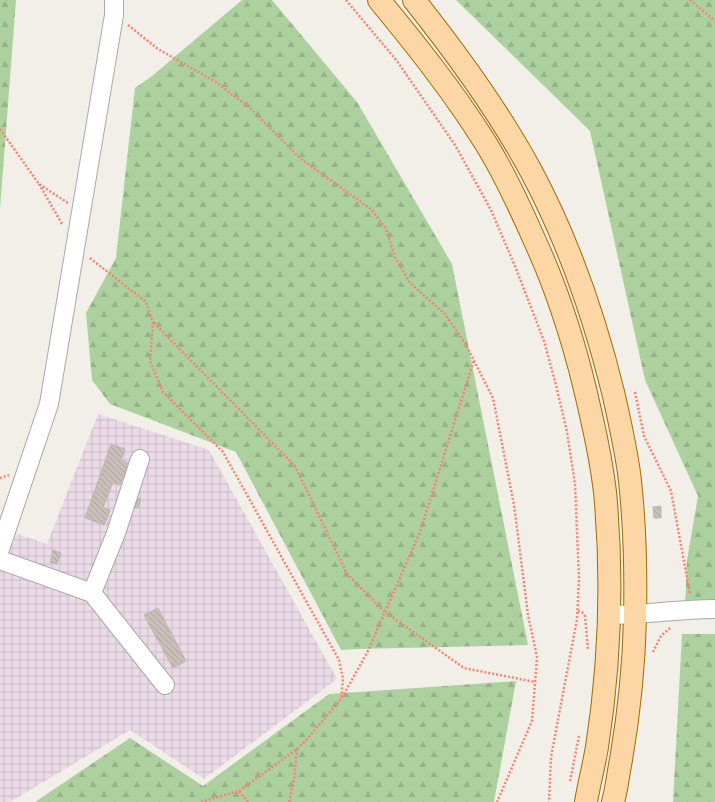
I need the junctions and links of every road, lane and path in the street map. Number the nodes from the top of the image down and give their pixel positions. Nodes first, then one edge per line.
1 (346, 0) edge
2 (379, 0) edge
3 (414, 0) edge
4 (690, 0) edge
5 (114, 7) edge
6 (715, 21) edge
7 (0, 129) edge
8 (39, 184) junction
9 (81, 212) junction
10 (76, 247) junction
11 (153, 323) junction
12 (474, 360) junction
13 (635, 392) dead end
14 (140, 459) dead end
15 (0, 549) edge
16 (0, 560) edge
17 (92, 592) junction
18 (691, 609) junction
19 (715, 609) edge
20 (578, 611) junction
21 (385, 612) junction
22 (609, 615) junction
23 (635, 615) junction
24 (674, 625) dead end
25 (588, 653) dead end
26 (652, 656) dead end
27 (535, 682) junction
28 (165, 685) dead end
29 (341, 699) junction
30 (579, 736) dead end
31 (297, 749) junction
32 (570, 781) dead end
33 (239, 791) junction
34 (201, 802) edge
35 (248, 802) edge
36 (289, 802) edge
37 (497, 802) edge
38 (549, 802) edge
39 (586, 802) edge
40 (613, 802) edge

1 - 20 path
2 - 22 main road
3 - 23 main road
4 - 6 path
5 - 9 lane
5 - 12 path
7 - 8 path
8 - 9 path
8 - 10 path
9 - 10 lane
10 - 11 path
10 - 15 lane
11 - 21 path
11 - 29 path
12 - 21 path
12 - 27 path
13 - 18 path
14 - 17 lane
16 - 17 lane
17 - 28 lane
18 - 19 lane
18 - 23 lane
20 - 25 path
20 - 38 path
21 - 27 path
21 - 29 path
22 - 23 lane
22 - 39 main road
23 - 40 main road
24 - 26 path
27 - 37 path
29 - 31 path
30 - 32 path
31 - 33 path
31 - 36 path
33 - 34 path
33 - 35 path

